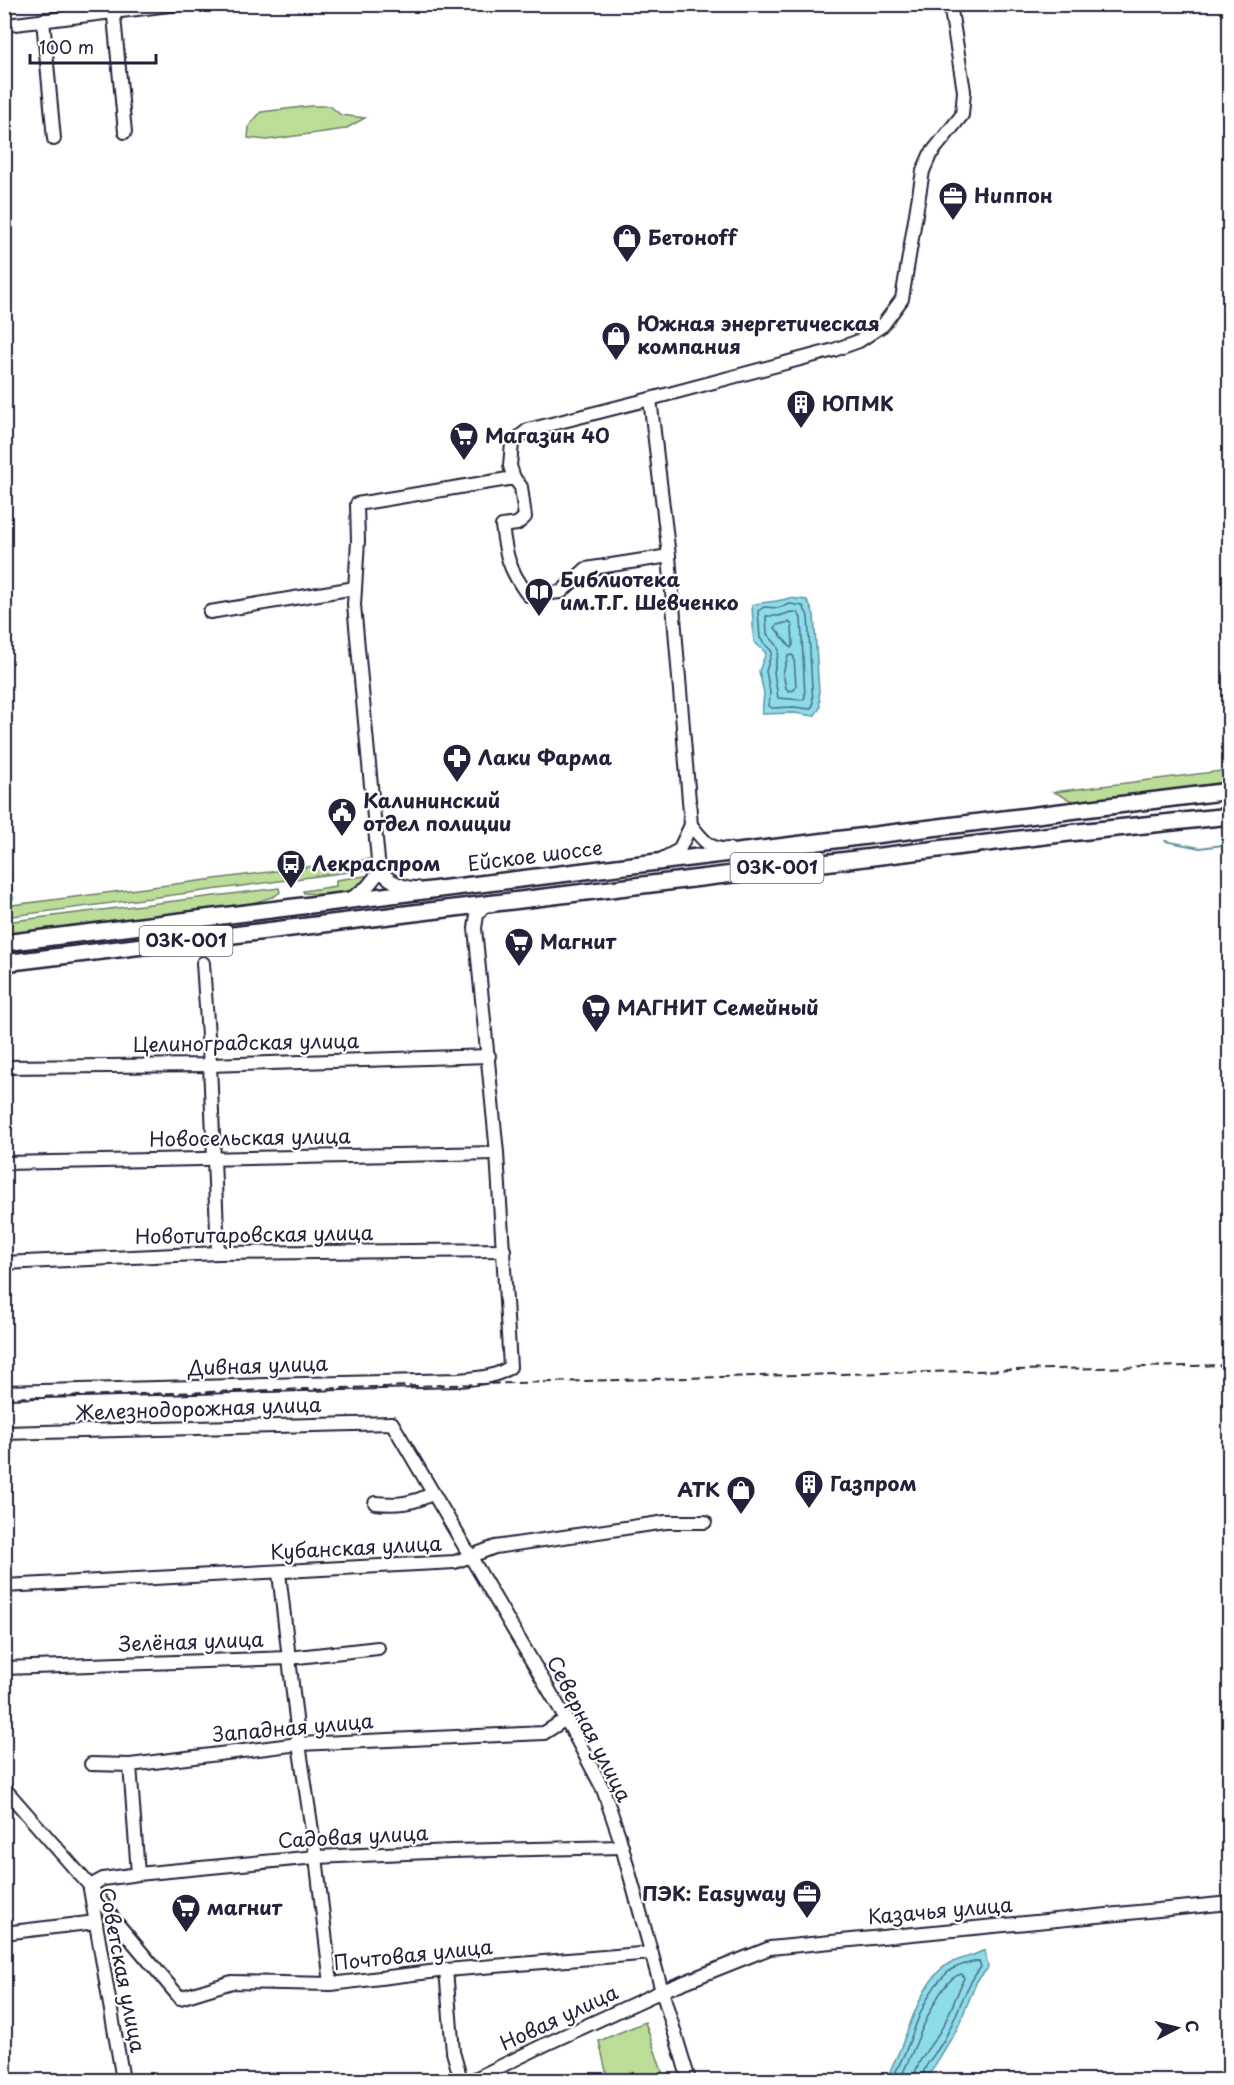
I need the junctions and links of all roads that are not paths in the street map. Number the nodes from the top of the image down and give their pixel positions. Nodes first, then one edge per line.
1 (178, 4) edge
2 (950, 4) edge
3 (113, 8) edge
4 (43, 20) junction
5 (7, 25) dead end
6 (125, 132) dead end
7 (54, 139) dead end
8 (650, 399) junction
9 (514, 478) junction
10 (669, 556) junction
11 (355, 588) junction
12 (210, 612) dead end
13 (1230, 791) edge
14 (1230, 816) edge
15 (691, 825) junction
16 (758, 850) junction
17 (655, 863) junction
18 (381, 870) junction
19 (453, 888) junction
20 (348, 901) junction
21 (485, 904) junction
22 (454, 908) junction
23 (475, 928) junction
24 (4, 943) edge
25 (4, 963) edge
26 (203, 963) dead end
27 (489, 1056) junction
28 (210, 1065) junction
29 (4, 1067) edge
30 (497, 1153) junction
31 (214, 1159) junction
32 (4, 1163) edge
33 (504, 1250) junction
34 (218, 1253) junction
35 (4, 1263) edge
36 (4, 1392) edge
37 (392, 1423) joint
38 (4, 1434) edge
39 (433, 1493) junction
40 (375, 1503) dead end
41 (705, 1522) dead end
42 (470, 1557) junction
43 (279, 1573) junction
44 (4, 1586) edge
45 (378, 1648) dead end
46 (289, 1658) junction
47 (4, 1668) edge
48 (566, 1719) junction
49 (299, 1744) junction
50 (91, 1764) dead end
51 (130, 1765) junction
52 (4, 1788) edge
53 (622, 1847) junction
54 (316, 1857) junction
55 (138, 1874) junction
56 (90, 1886) junction
57 (1230, 1903) edge
58 (96, 1923) junction
59 (4, 1933) edge
60 (652, 1953) junction
61 (446, 1970) junction
62 (331, 1983) junction
63 (662, 1991) junction
64 (123, 2080) edge
65 (460, 2080) edge
66 (473, 2080) edge
67 (689, 2080) edge

1 - 3 street
2 - 8 street
3 - 4 street
3 - 6 street
4 - 5 street
4 - 7 street
8 - 9 street
8 - 10 street
9 - 10 street
9 - 11 street
10 - 15 street
11 - 12 street
11 - 18 street
13 - 16 main road, Ейское шоссе / 03К-001
14 - 21 main road, 03К-001
15 - 16 street
15 - 17 street
16 - 17 main road, Ейское шоссе / 03К-001
17 - 19 main road, Ейское шоссе / 03К-001
18 - 19 street
18 - 20 street
19 - 20 main road, Ейское шоссе / 03К-001
20 - 24 main road, Ейское шоссе / 03К-001
21 - 22 main road, 03К-001
21 - 23 street
22 - 23 street
22 - 25 main road, 03К-001
23 - 27 street
26 - 28 street
27 - 28 street, Целиноградская улица
27 - 30 street
28 - 29 street, Целиноградская улица
28 - 31 street
30 - 31 street, Новосельская улица
30 - 33 street
31 - 32 street, Новосельская улица
31 - 34 street
33 - 34 street, Новотитаровская улица
33 - 36 street, Дивная улица
34 - 35 street, Новотитаровская улица
37 - 38 street, Железнодорожная улица
37 - 39 street, Северная улица
39 - 40 street
39 - 42 street, Северная улица
41 - 42 street, Кубанская улица
42 - 43 street, Кубанская улица
42 - 48 street, Северная улица
43 - 44 street, Кубанская улица
43 - 46 street
45 - 46 street, Зелёная улица
46 - 47 street, Зелёная улица
46 - 49 street
48 - 49 street, Западная улица
48 - 53 street, Северная улица
49 - 51 street, Западная улица
49 - 54 street
50 - 51 street, Западная улица
51 - 55 street
52 - 56 street, Советская улица
53 - 54 street, Садовая улица
53 - 60 street, Северная улица
54 - 55 street, Садовая улица
54 - 62 street
55 - 56 street, Садовая улица
56 - 58 street, Советская улица
56 - 62 street, Почтовая улица
57 - 63 street, Казачья улица
58 - 59 street
58 - 64 street, Советская улица
60 - 61 street, Почтовая улица
60 - 63 street, Северная улица
61 - 62 street, Почтовая улица
61 - 65 street
63 - 66 street, Новая улица
63 - 67 street, Северная улица

